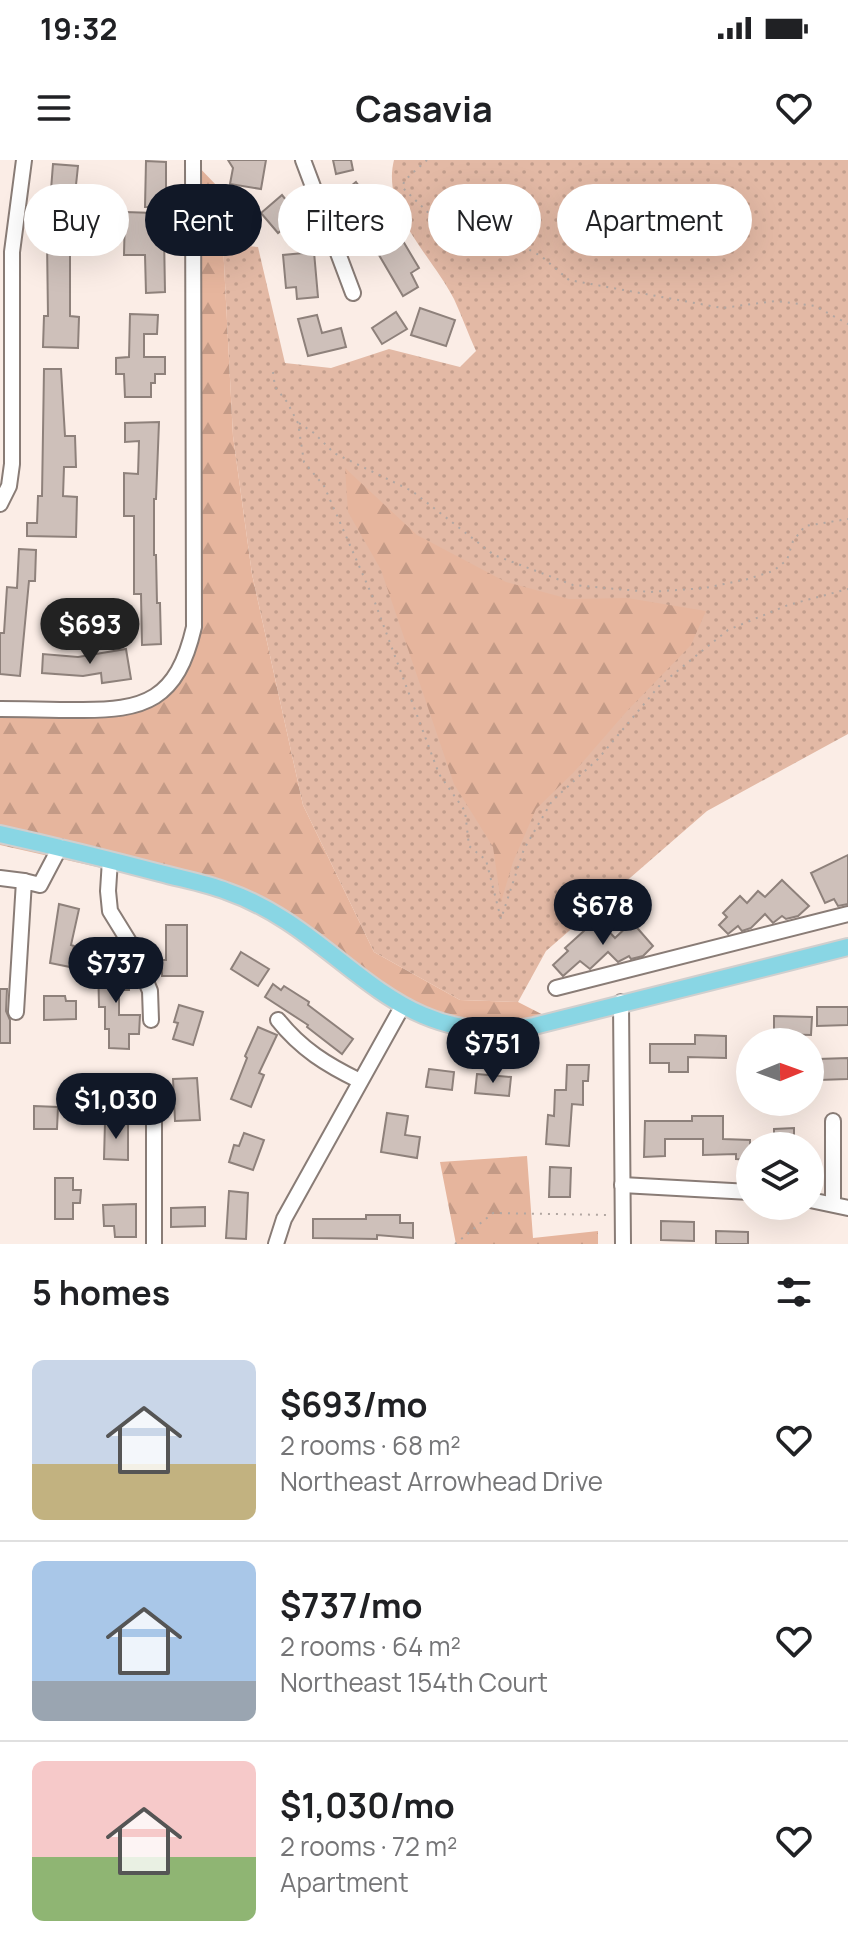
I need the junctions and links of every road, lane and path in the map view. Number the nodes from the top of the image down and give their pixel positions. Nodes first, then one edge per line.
1 (24, 160) edge
2 (193, 160) edge
3 (303, 160) edge
4 (427, 160) edge
5 (353, 293) dead end
6 (848, 324) edge
7 (273, 372) dead end
8 (298, 423) junction
9 (0, 504) edge
10 (848, 519) edge
11 (848, 589) edge
12 (0, 709) edge
13 (0, 834) edge
14 (60, 847) junction
15 (110, 860) junction
16 (0, 878) edge
17 (24, 881) junction
18 (848, 914) edge
19 (848, 947) edge
20 (556, 988) dead end
21 (621, 1002) junction
22 (402, 1007) junction
23 (16, 1012) dead end
24 (151, 1020) dead end
25 (278, 1020) dead end
26 (360, 1081) junction
27 (154, 1094) dead end
28 (833, 1121) dead end
29 (622, 1185) junction
30 (736, 1191) edge
31 (841, 1206) edge
32 (611, 1215) dead end
33 (154, 1244) edge
34 (276, 1244) edge
35 (455, 1244) edge
36 (623, 1244) edge

1 - 9 street
2 - 12 street
3 - 5 street
4 - 6 path
7 - 8 path
8 - 10 path
8 - 11 path
13 - 14 main road
14 - 15 main road
14 - 17 street
15 - 22 main road
15 - 24 street
16 - 17 street
17 - 23 street
18 - 20 street
19 - 21 main road
21 - 22 main road
21 - 29 street
22 - 26 street
25 - 26 street
26 - 34 street
27 - 33 street
28 - 31 street
29 - 30 street
29 - 36 street
32 - 35 path

